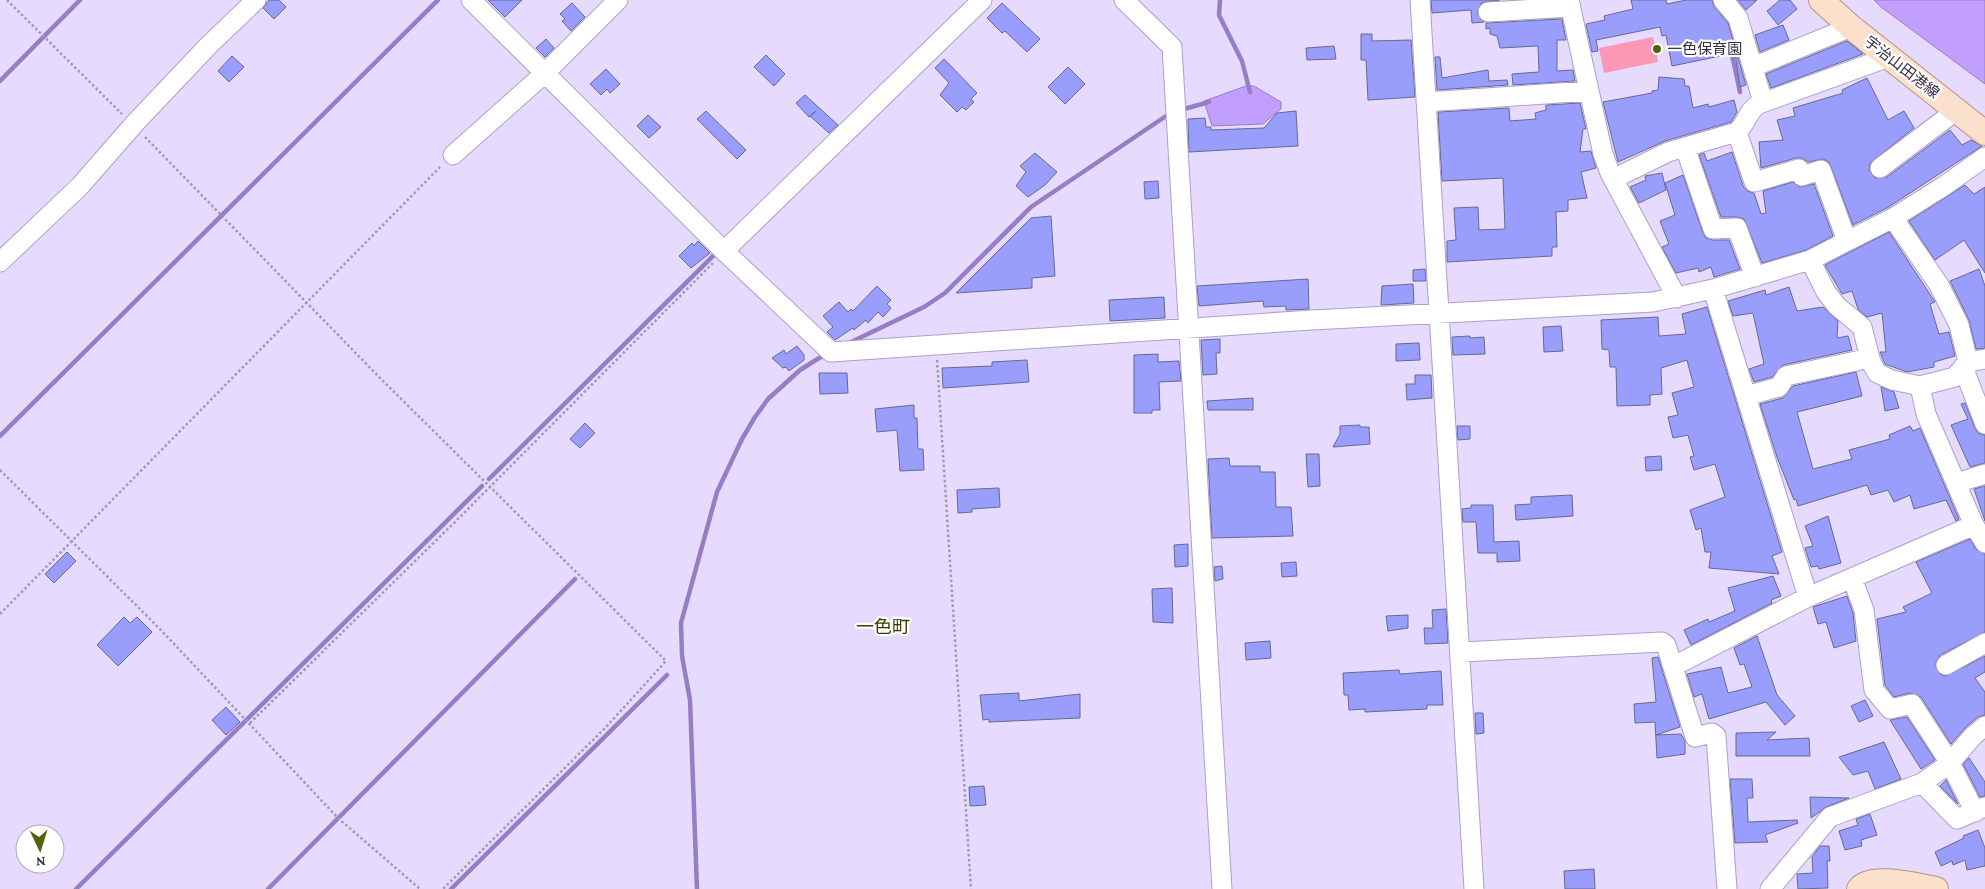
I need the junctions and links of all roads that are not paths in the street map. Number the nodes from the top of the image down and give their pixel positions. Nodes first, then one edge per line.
1 (256, 0) edge
2 (471, 0) edge
3 (618, 0) edge
4 (982, 0) edge
5 (1124, 0) edge
6 (1420, 0) edge
7 (1723, 0) edge
8 (1821, 0) edge
9 (1570, 4) edge
10 (1488, 12) dead end
11 (1851, 27) junction
12 (1889, 57) junction
13 (1753, 67) junction
14 (544, 74) junction
15 (1589, 91) junction
16 (1426, 102) junction
17 (1764, 102) junction
18 (1957, 110) junction
19 (1737, 132) junction
20 (1985, 133) edge
21 (1685, 147) junction
22 (453, 155) road end
23 (1985, 157) edge
24 (1880, 168) dead end
25 (1613, 178) junction
26 (1892, 218) junction
27 (1847, 241) junction
28 (724, 251) junction
29 (1810, 260) junction
30 (0, 262) edge
31 (1755, 277) junction
32 (1713, 289) junction
33 (1677, 298) junction
34 (1438, 315) junction
35 (1189, 328) junction
36 (1870, 358) junction
37 (1972, 363) edge
38 (1920, 386) junction
39 (1746, 396) junction
40 (1985, 424) edge
41 (1985, 474) edge
42 (1956, 483) junction
43 (1974, 525) junction
44 (1985, 543) edge
45 (1852, 578) junction
46 (1808, 597) junction
47 (1985, 643) edge
48 (1461, 652) junction
49 (1946, 665) dead end
50 (1674, 666) junction
51 (1985, 726) edge
52 (1950, 763) junction
53 (1922, 783) junction
54 (1980, 810) edge
55 (1222, 889) edge
56 (1474, 889) edge
57 (1727, 889) edge
58 (1770, 889) edge
59 (1859, 889) edge
60 (1936, 889) edge

1 - 30 street
2 - 14 street
3 - 14 street
4 - 28 street
5 - 35 street
6 - 16 street
7 - 13 street
8 - 11 main road, 宇治山田港線
9 - 10 street
9 - 15 street
11 - 12 main road, 宇治山田港線
11 - 13 street
12 - 17 street
12 - 18 main road, 宇治山田港線
13 - 17 street
14 - 22 street
14 - 28 street
15 - 16 street
15 - 25 street
16 - 34 street
17 - 19 street
18 - 20 main road, 宇治山田港線
18 - 24 street
19 - 21 street
19 - 27 street
21 - 25 street
21 - 31 street
23 - 26 street
25 - 33 street
26 - 27 street
26 - 37 street
27 - 29 street
28 - 35 street
29 - 31 street
29 - 36 street
31 - 32 street
32 - 33 street
32 - 39 street
33 - 34 street
34 - 35 street
34 - 48 street
35 - 55 street
36 - 38 street
36 - 39 street
37 - 38 street
37 - 40 street
38 - 42 street
39 - 46 street
41 - 42 street
42 - 43 street
43 - 44 street
43 - 45 street
45 - 46 street
45 - 52 street
46 - 50 street
47 - 49 street
48 - 50 street
48 - 56 street
50 - 57 street
51 - 52 street
52 - 53 street
52 - 54 street
53 - 54 street
53 - 58 street
59 - 60 main road

